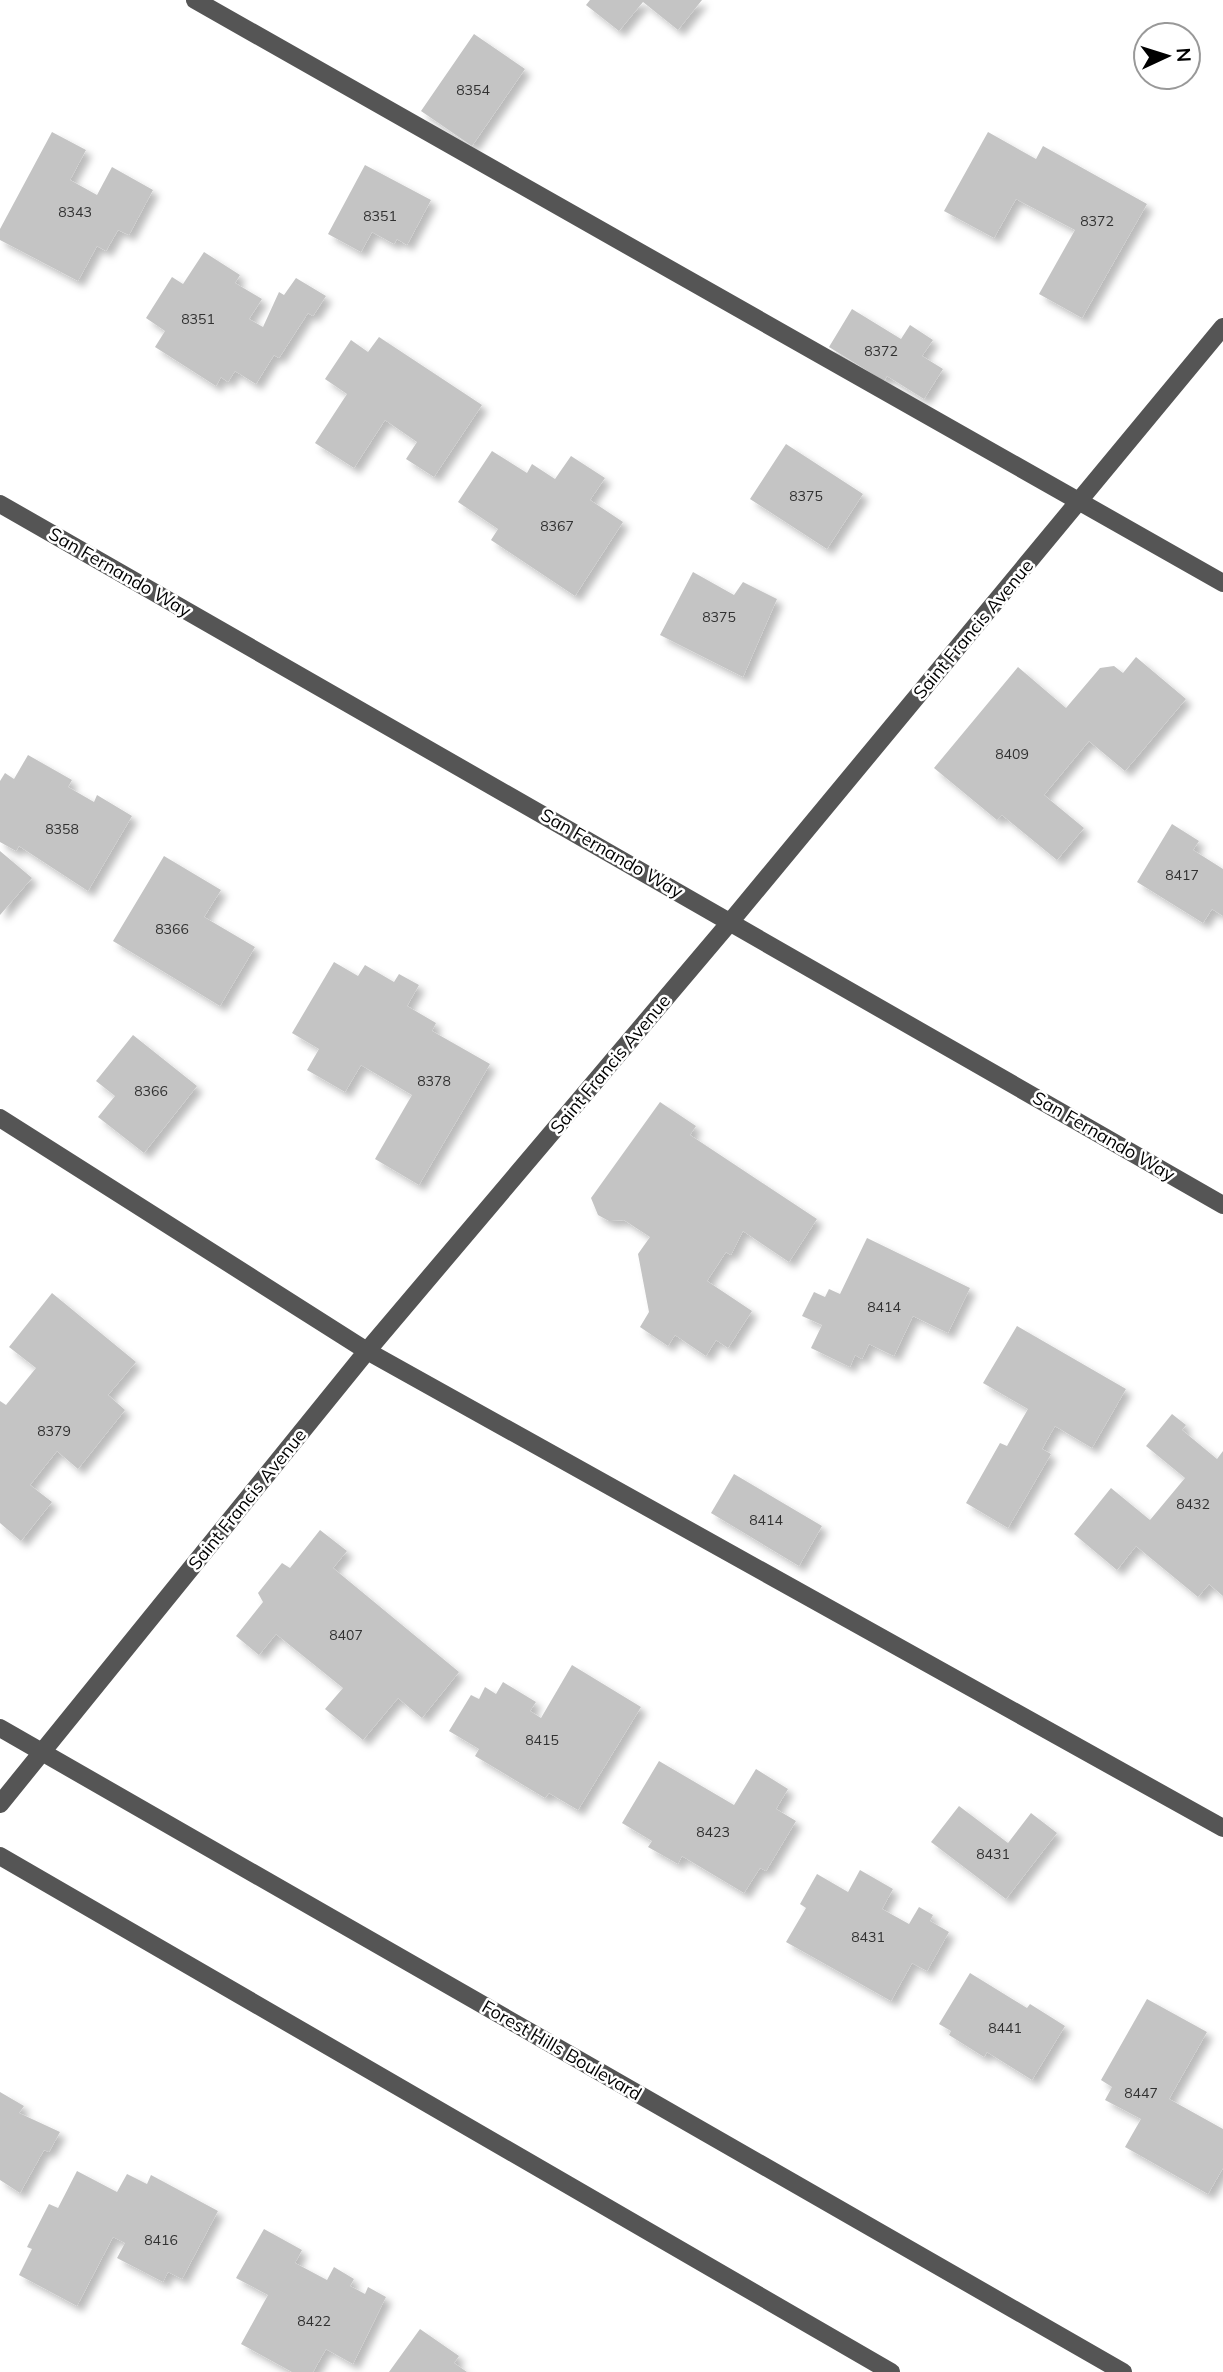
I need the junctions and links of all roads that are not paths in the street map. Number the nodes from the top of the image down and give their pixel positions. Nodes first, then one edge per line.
1 (195, 0) edge
2 (1223, 327) edge
3 (1079, 501) junction
4 (0, 504) edge
5 (1223, 583) edge
6 (731, 921) junction
7 (0, 1118) edge
8 (1223, 1205) edge
9 (367, 1351) junction
10 (0, 1727) edge
11 (44, 1752) junction
12 (0, 1804) edge
13 (1223, 1828) edge
14 (0, 1856) edge
15 (891, 2372) edge
16 (1123, 2372) edge

1 - 3 street
2 - 3 street, Saint Francis Avenue
3 - 5 street
3 - 6 street, Saint Francis Avenue
4 - 6 street, San Fernando Way
6 - 8 street, San Fernando Way
6 - 9 street, Saint Francis Avenue
7 - 9 street
9 - 11 street, Saint Francis Avenue
9 - 13 street
10 - 11 street, Forest Hills Boulevard
11 - 12 street, Saint Francis Avenue
11 - 16 street, Forest Hills Boulevard
14 - 15 street

